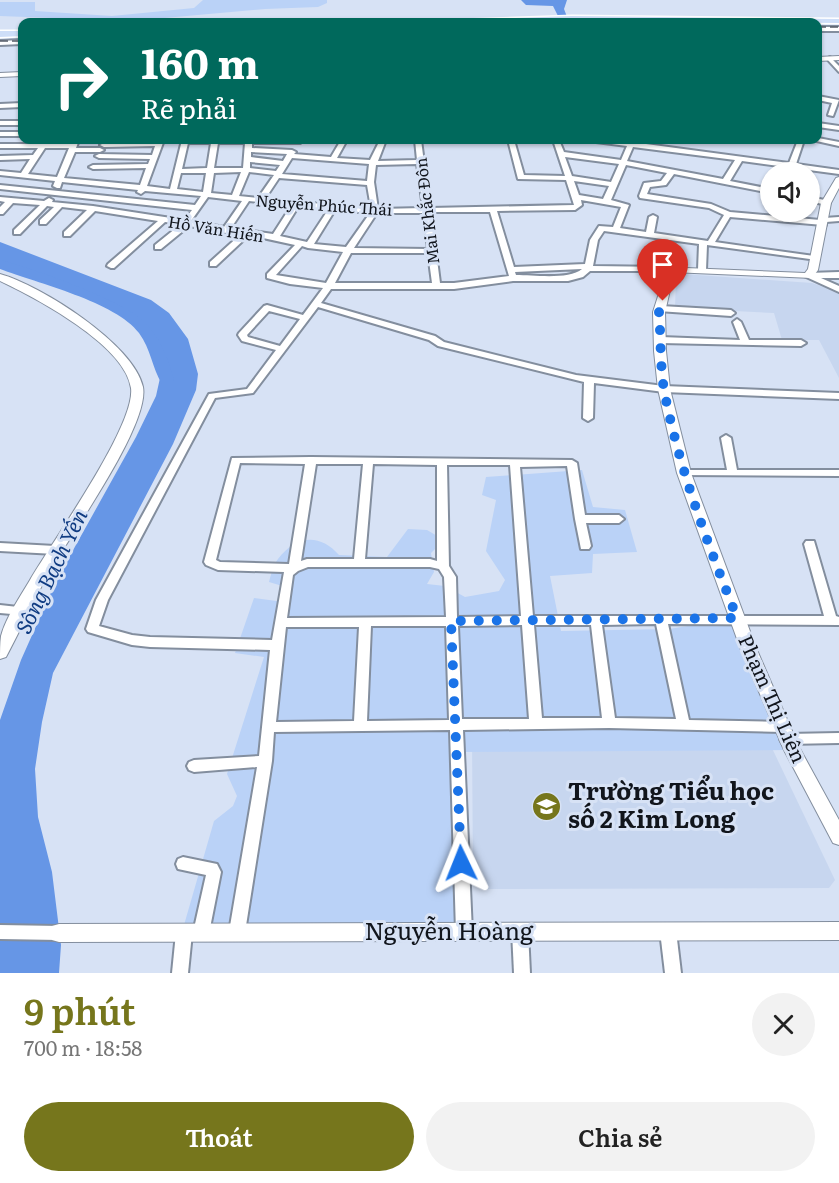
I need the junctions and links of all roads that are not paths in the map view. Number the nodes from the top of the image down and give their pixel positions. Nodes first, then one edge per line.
1 (822, 25) edge
2 (839, 25) edge
3 (822, 27) edge
4 (0, 38) edge
5 (18, 38) edge
6 (835, 59) edge
7 (839, 70) edge
8 (18, 74) edge
9 (0, 75) edge
10 (822, 99) edge
11 (837, 102) edge
12 (18, 105) edge
13 (0, 106) edge
14 (831, 115) dead end
15 (0, 123) edge
16 (18, 123) edge
17 (822, 125) edge
18 (839, 128) edge
19 (0, 134) edge
20 (18, 134) edge
21 (822, 141) edge
22 (31, 144) edge
23 (45, 144) edge
24 (141, 144) edge
25 (159, 144) edge
26 (183, 144) edge
27 (215, 144) edge
28 (248, 144) edge
29 (298, 144) edge
30 (342, 144) edge
31 (381, 144) edge
32 (418, 144) edge
33 (512, 144) edge
34 (557, 144) edge
35 (631, 144) joint
36 (800, 144) edge
37 (839, 144) edge
38 (74, 145) edge
39 (0, 146) edge
40 (102, 148) edge
41 (247, 150) junction
42 (292, 154) junction
43 (561, 154) junction
44 (37, 157) junction
45 (155, 157) junction
46 (0, 158) edge
47 (740, 158) junction
48 (246, 159) junction
49 (333, 159) junction
50 (420, 162) junction
51 (623, 162) junction
52 (770, 162) edge
53 (793, 162) edge
54 (284, 163) junction
55 (371, 163) junction
56 (152, 166) junction
57 (93, 167) junction
58 (820, 169) edge
59 (212, 170) junction
60 (246, 170) junction
61 (178, 171) junction
62 (0, 172) edge
63 (839, 172) edge
64 (671, 173) junction
65 (279, 174) junction
66 (23, 176) junction
67 (569, 178) junction
68 (59, 180) junction
69 (839, 180) edge
70 (87, 182) junction
71 (370, 183) junction
72 (725, 183) junction
73 (613, 184) junction
74 (0, 187) edge
75 (760, 188) edge
76 (143, 189) junction
77 (173, 191) junction
78 (55, 192) junction
79 (207, 193) junction
80 (235, 197) junction
81 (576, 197) junction
82 (0, 198) edge
83 (247, 199) junction
84 (11, 200) junction
85 (260, 201) junction
86 (606, 202) junction
87 (820, 202) edge
88 (47, 203) junction
89 (134, 203) junction
90 (826, 203) junction
91 (61, 204) junction
92 (296, 204) junction
93 (93, 208) junction
94 (197, 208) junction
95 (333, 208) junction
96 (425, 210) junction
97 (493, 210) junction
98 (375, 211) junction
99 (0, 212) edge
100 (126, 214) junction
101 (728, 214) junction
102 (653, 217) dead end
103 (839, 219) edge
104 (162, 221) junction
105 (823, 221) junction
106 (43, 222) dead end
107 (185, 225) junction
108 (616, 230) junction
109 (225, 231) junction
110 (17, 232) dead end
111 (650, 233) junction
112 (67, 234) dead end
113 (246, 234) junction
114 (274, 237) junction
115 (707, 242) junction
116 (304, 246) junction
117 (158, 247) dead end
118 (431, 251) junction
119 (347, 252) junction
120 (814, 258) junction
121 (213, 264) dead end
122 (111, 266) dead end
123 (588, 267) junction
124 (666, 269) junction
125 (702, 270) junction
126 (512, 274) junction
127 (839, 275) edge
128 (808, 276) junction
129 (0, 277) edge
130 (436, 284) junction
131 (329, 286) junction
132 (839, 290) edge
133 (316, 304) junction
134 (660, 309) junction
135 (731, 313) dead end
136 (306, 318) junction
137 (737, 322) dead end
138 (661, 340) junction
139 (746, 343) junction
140 (801, 343) dead end
141 (282, 349) junction
142 (589, 380) junction
143 (664, 389) junction
144 (839, 396) edge
145 (588, 418) dead end
146 (726, 438) dead end
147 (311, 460) junction
148 (368, 460) junction
149 (442, 461) junction
150 (522, 462) junction
151 (684, 473) junction
152 (733, 473) junction
153 (839, 473) edge
154 (580, 519) junction
155 (619, 519) dead end
156 (810, 544) dead end
157 (585, 546) dead end
158 (0, 547) edge
159 (55, 550) junction
160 (359, 563) junction
161 (443, 566) junction
162 (294, 567) junction
163 (0, 609) edge
164 (23, 611) junction
165 (737, 618) junction
166 (526, 619) junction
167 (661, 620) junction
168 (451, 621) junction
169 (596, 621) junction
170 (837, 621) edge
171 (281, 622) junction
172 (365, 622) junction
173 (277, 645) junction
174 (0, 653) edge
175 (609, 723) junction
176 (536, 724) junction
177 (360, 725) junction
178 (684, 725) junction
179 (269, 727) junction
180 (457, 727) junction
181 (785, 733) junction
182 (839, 738) edge
183 (265, 761) junction
184 (194, 766) dead end
185 (837, 829) edge
186 (183, 864) dead end
187 (668, 931) junction
188 (839, 931) edge
189 (0, 932) edge
190 (237, 932) junction
191 (464, 932) junction
192 (520, 932) junction
193 (59, 933) joint
194 (193, 933) junction
195 (180, 973) edge
196 (522, 973) edge
197 (673, 973) edge

1 - 2 main road
2 - 3 main road
4 - 5 main road
6 - 7 street
8 - 9 street
10 - 11 street
11 - 14 street
12 - 13 street
15 - 16 street
17 - 18 street
19 - 20 street
21 - 37 street
22 - 39 street
23 - 44 street
24 - 40 street
25 - 45 street
26 - 61 street
27 - 59 street
28 - 41 street
29 - 42 street
30 - 49 street
31 - 55 street
32 - 50 street, Mai Khắc Đôn
33 - 67 street
34 - 43 street
35 - 47 street
35 - 51 street
36 - 53 street
38 - 40 street
38 - 68 street
40 - 45 street
40 - 57 street
41 - 42 street
41 - 48 street
42 - 49 street
42 - 54 street
43 - 51 street
43 - 67 street
44 - 46 street
44 - 66 street
45 - 56 street
47 - 52 street
47 - 72 street
48 - 54 street
48 - 60 street
49 - 55 street
50 - 55 street
50 - 96 street, Mai Khắc Đôn
51 - 64 street
51 - 73 street
54 - 65 street
55 - 71 street
56 - 57 street
56 - 76 street
57 - 70 street
58 - 63 street
59 - 60 street
59 - 61 street
59 - 79 street
60 - 65 street
60 - 80 street
61 - 77 street
62 - 66 street, Nguyễn Phúc Thái
64 - 72 street
64 - 101 street
65 - 71 street
65 - 85 street
66 - 68 street, Nguyễn Phúc Thái
67 - 73 street
67 - 81 street
68 - 70 street, Nguyễn Phúc Thái
68 - 78 street
69 - 90 street
70 - 76 street, Nguyễn Phúc Thái
71 - 98 street
72 - 75 street
73 - 86 street
74 - 78 street
76 - 77 street, Nguyễn Phúc Thái
76 - 89 street
77 - 79 street, Nguyễn Phúc Thái
78 - 88 street
78 - 89 street
79 - 80 street, Nguyễn Phúc Thái
79 - 94 street
80 - 83 street, Nguyễn Phúc Thái
81 - 86 street
81 - 97 street, Nguyễn Phúc Thái
82 - 84 street, Hồ Văn Hiến
83 - 85 street, Nguyễn Phúc Thái
83 - 109 street
84 - 88 street, Hồ Văn Hiến
84 - 99 street
85 - 92 street, Nguyễn Phúc Thái
86 - 108 street
87 - 90 street
88 - 91 street, Hồ Văn Hiến
88 - 110 street
89 - 94 street
89 - 100 street
90 - 105 street
91 - 93 street, Hồ Văn Hiến
91 - 106 street
92 - 95 street, Nguyễn Phúc Thái
92 - 114 street
93 - 100 street, Hồ Văn Hiến
93 - 112 street
94 - 107 street
95 - 98 street, Nguyễn Phúc Thái
95 - 116 street
96 - 97 street, Nguyễn Phúc Thái
96 - 98 street, Nguyễn Phúc Thái
96 - 118 street, Mai Khắc Đôn
97 - 126 street
98 - 119 street
100 - 104 street, Hồ Văn Hiến
101 - 105 street
101 - 115 street
102 - 111 street
103 - 105 street
104 - 107 street, Hồ Văn Hiến
104 - 122 street
105 - 120 street
107 - 109 street, Hồ Văn Hiến
107 - 117 street
108 - 111 street
108 - 123 street
109 - 113 street, Hồ Văn Hiến
111 - 115 street
113 - 114 street, Hồ Văn Hiến
113 - 121 street
114 - 116 street, Hồ Văn Hiến
115 - 120 street
115 - 125 street
116 - 119 street, Hồ Văn Hiến
116 - 131 street
118 - 119 street, Hồ Văn Hiến
118 - 130 street, Mai Khắc Đôn
119 - 131 street
120 - 128 street
123 - 124 street
123 - 126 street
124 - 125 street
124 - 134 street, Phạm Thị Liên
125 - 128 street
126 - 130 street
127 - 128 street
128 - 132 street
129 - 159 street
130 - 131 street
131 - 133 street
133 - 136 street
133 - 142 street
134 - 135 street
134 - 138 street, Phạm Thị Liên
136 - 141 street
136 - 141 street
137 - 139 street
138 - 139 street
138 - 143 street, Phạm Thị Liên
139 - 140 street
141 - 173 street
142 - 143 street
142 - 145 street
143 - 144 street
143 - 151 street, Phạm Thị Liên
146 - 152 street
147 - 148 street
147 - 162 street
147 - 162 street
148 - 149 street
148 - 160 street
149 - 150 street
149 - 161 street
150 - 154 street
150 - 166 street
151 - 152 street
151 - 165 street, Phạm Thị Liên
152 - 153 street
154 - 155 street
154 - 157 street
156 - 170 street
158 - 159 street
159 - 164 street
160 - 161 street
160 - 162 street
161 - 168 street
162 - 171 street
163 - 164 street
164 - 174 street
165 - 167 street
165 - 170 street
165 - 181 street, Phạm Thị Liên
166 - 168 street
166 - 169 street
166 - 176 street
167 - 169 street
167 - 178 street
168 - 172 street
168 - 180 street
169 - 175 street
171 - 172 street
171 - 173 street
172 - 177 street
173 - 179 street
175 - 176 street
175 - 178 street
176 - 180 street
177 - 179 street
177 - 180 street
178 - 181 street
179 - 183 street
180 - 191 street
181 - 182 street
181 - 185 street, Phạm Thị Liên
183 - 184 street
183 - 190 street
186 - 194 street
187 - 188 street, Nguyễn Hoàng
187 - 192 street, Nguyễn Hoàng
187 - 197 street
189 - 193 street
190 - 191 street, Nguyễn Hoàng
190 - 194 street, Nguyễn Hoàng
191 - 192 street, Nguyễn Hoàng
192 - 196 street
193 - 194 street, Nguyễn Hoàng
194 - 195 street

